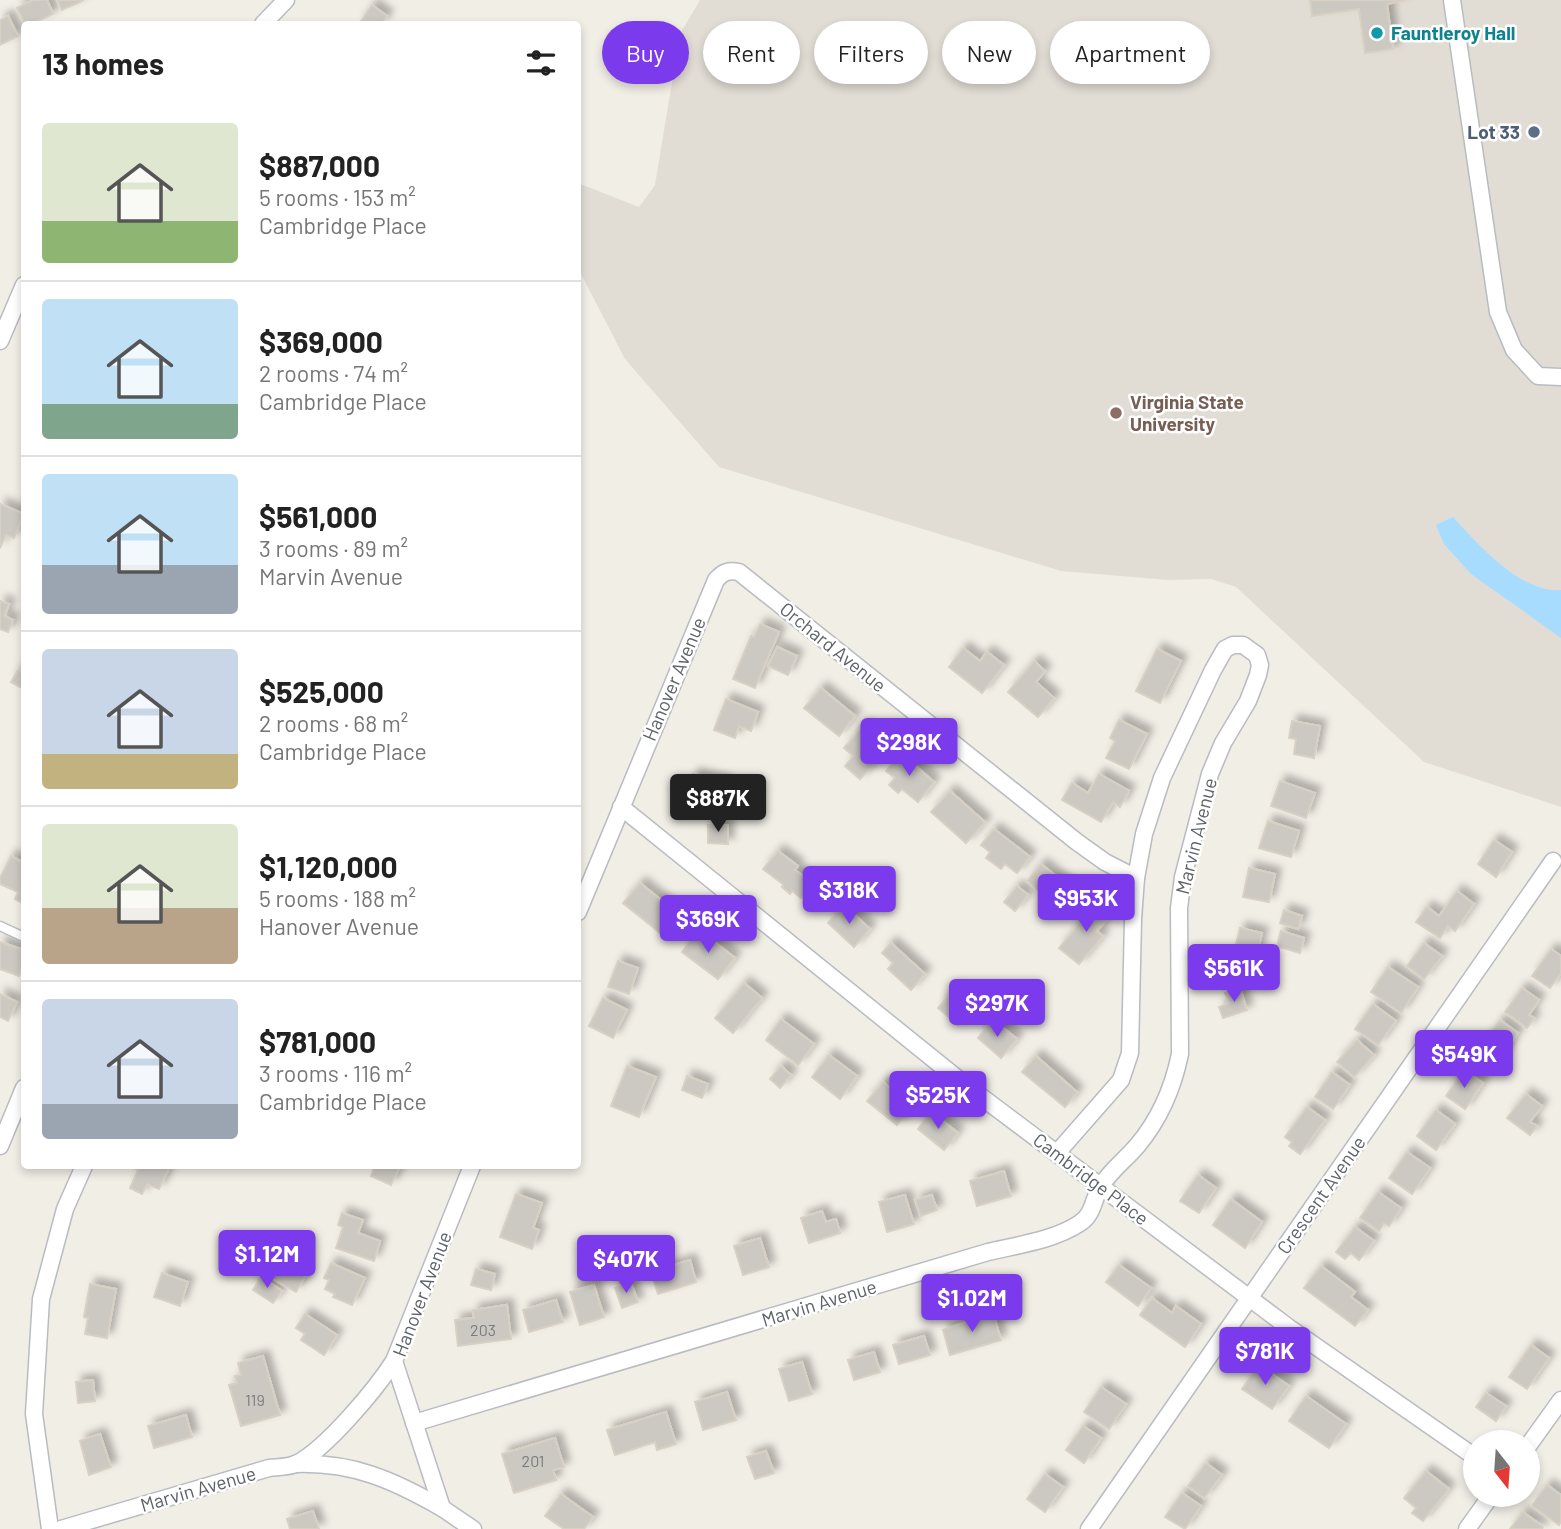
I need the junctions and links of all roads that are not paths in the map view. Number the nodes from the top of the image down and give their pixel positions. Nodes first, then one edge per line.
1 (286, 0) edge
2 (1451, 0) edge
3 (267, 21) edge
4 (21, 292) edge
5 (0, 341) edge
6 (1561, 377) edge
7 (730, 570) joint
8 (621, 807) junction
9 (1553, 861) dead end
10 (1136, 878) junction
11 (581, 905) edge
12 (0, 926) edge
13 (21, 936) edge
14 (21, 1095) edge
15 (0, 1146) edge
16 (1057, 1153) junction
17 (83, 1169) edge
18 (471, 1169) edge
19 (1101, 1186) junction
20 (1249, 1297) junction
21 (394, 1361) junction
22 (1561, 1400) edge
23 (414, 1423) junction
24 (1539, 1430) edge
25 (1463, 1449) edge
26 (295, 1464) junction
27 (1483, 1507) edge
28 (442, 1508) junction
29 (50, 1529) edge
30 (61, 1529) edge
31 (472, 1529) edge
32 (1089, 1529) edge
33 (1467, 1529) edge

1 - 3 street
2 - 6 street
4 - 5 street
7 - 8 street, Hanover Avenue
7 - 10 street, Orchard Avenue
8 - 11 street, Hanover Avenue
8 - 16 street, Cambridge Place
9 - 20 street, Crescent Avenue
10 - 16 street, Marvin Avenue
10 - 19 street, Marvin Avenue
12 - 13 lane
14 - 15 street
16 - 19 street, Cambridge Place
17 - 29 street
18 - 21 street, Hanover Avenue
19 - 20 street, Cambridge Place
19 - 23 street, Marvin Avenue
20 - 25 street, Cambridge Place
20 - 32 street, Crescent Avenue
21 - 23 street, Hanover Avenue
21 - 26 street, Marvin Avenue
22 - 24 street
23 - 28 street, Hanover Avenue
26 - 28 street, Marvin Avenue
26 - 30 street, Marvin Avenue
27 - 33 street
28 - 31 street, Marvin Avenue

